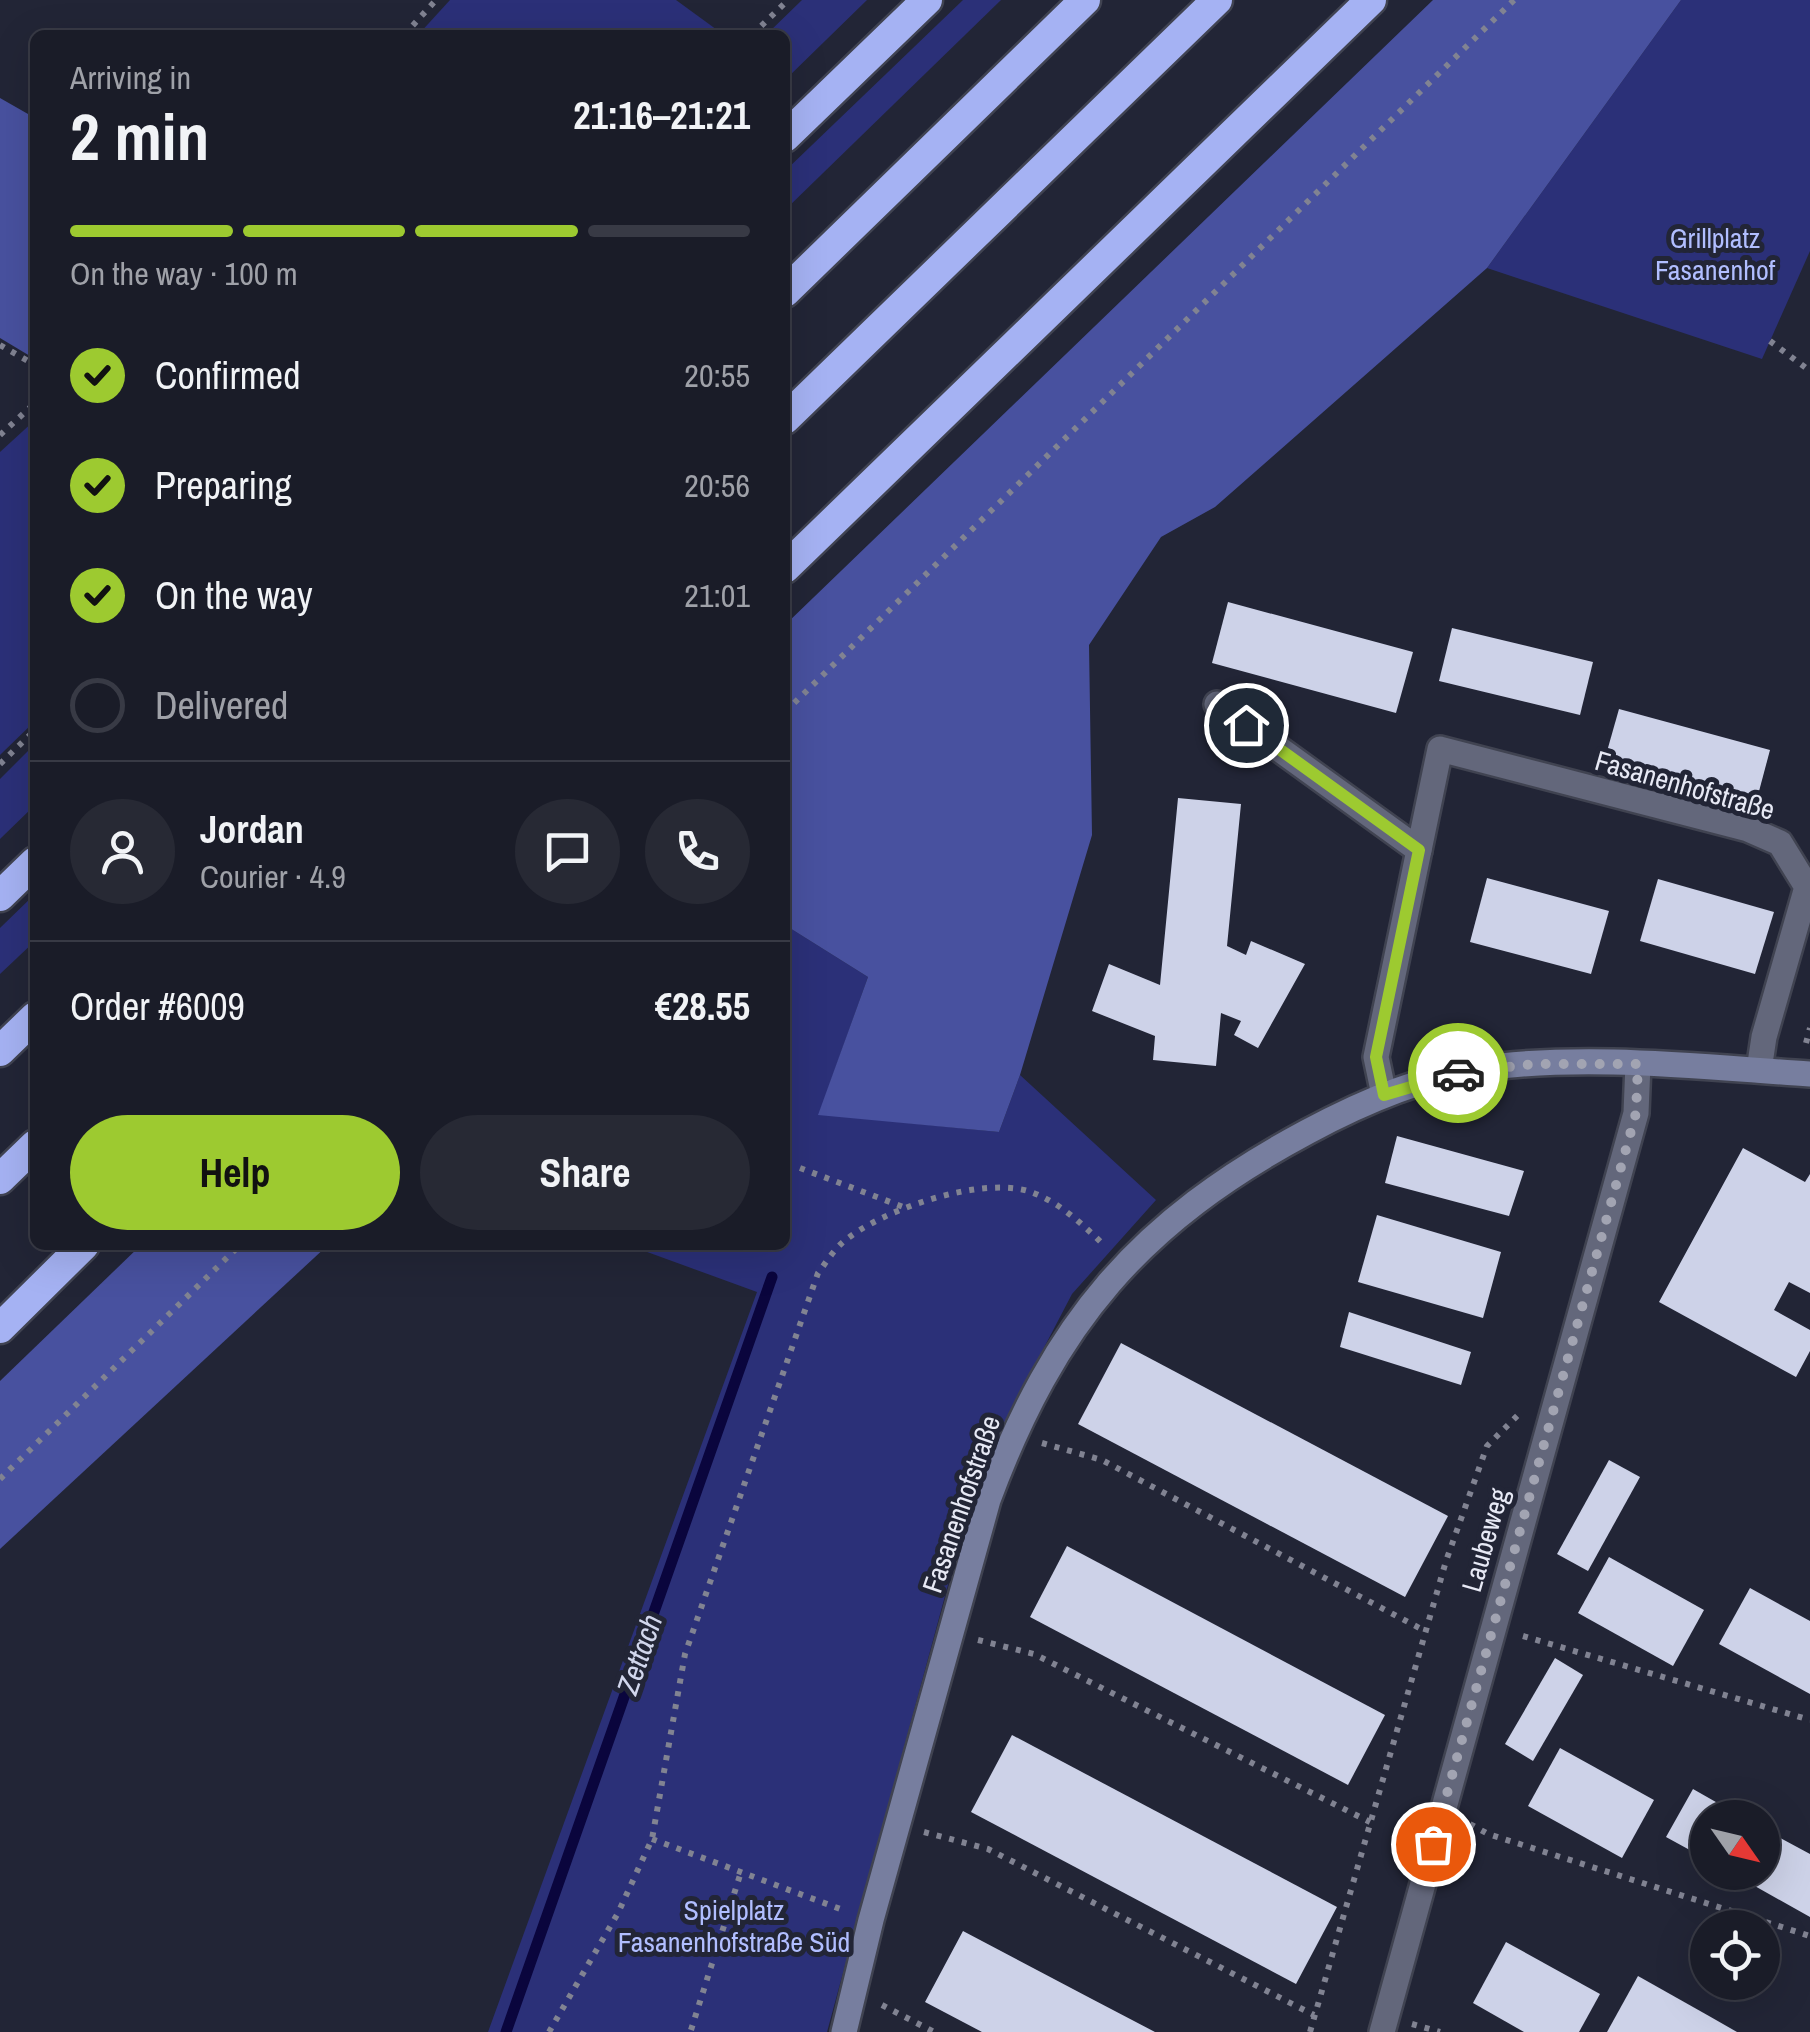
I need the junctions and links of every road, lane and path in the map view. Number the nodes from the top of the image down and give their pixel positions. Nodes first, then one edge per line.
1 (436, 0) edge
2 (788, 0) edge
3 (926, 0) edge
4 (1084, 0) edge
5 (1218, 0) edge
6 (1371, 0) edge
7 (1514, 0) edge
8 (409, 30) edge
9 (757, 30) edge
10 (790, 132) edge
11 (790, 287) edge
12 (1770, 340) dead end
13 (0, 344) edge
14 (30, 362) edge
15 (1810, 370) edge
16 (30, 409) edge
17 (790, 414) edge
18 (0, 436) edge
19 (790, 563) edge
20 (1217, 704) dead end
21 (790, 707) edge
22 (30, 735) edge
23 (0, 764) edge
24 (1419, 850) junction
25 (30, 867) edge
26 (0, 896) edge
27 (30, 1023) edge
28 (0, 1051) edge
29 (1638, 1064) junction
30 (1759, 1070) junction
31 (1810, 1074) edge
32 (1384, 1095) junction
33 (30, 1150) edge
34 (800, 1168) dead end
35 (0, 1179) edge
36 (907, 1208) junction
37 (79, 1250) edge
38 (235, 1250) edge
39 (1124, 1265) junction
40 (0, 1328) edge
41 (1526, 1406) dead end
42 (1012, 1435) junction
43 (0, 1479) edge
44 (1491, 1628) junction
45 (1426, 1631) junction
46 (1012, 1649) dead end
47 (1810, 1720) edge
48 (1442, 1809) junction
49 (1370, 1822) junction
50 (898, 1825) junction
51 (652, 1838) junction
52 (741, 1872) junction
53 (870, 1920) junction
54 (1810, 1936) edge
55 (886, 2008) dead end
56 (1314, 2016) junction
57 (692, 2030) edge
58 (549, 2032) edge
59 (844, 2032) edge
60 (934, 2032) edge
61 (1310, 2032) edge
62 (1382, 2032) edge

1 - 8 path
2 - 9 path
3 - 10 highway
4 - 11 highway
5 - 17 highway
6 - 19 highway
7 - 21 path
12 - 15 path
13 - 14 path
16 - 18 path
20 - 24 street
22 - 23 path
24 - 30 street, Fasanenhofstraße
24 - 32 street, Fasanenhofstraße
25 - 26 highway
27 - 28 highway
29 - 30 street, Fasanenhofstraße
29 - 32 street, Fasanenhofstraße
29 - 44 street, Laubeweg
30 - 31 street, Fasanenhofstraße
32 - 39 street, Fasanenhofstraße
33 - 35 highway
34 - 36 path
36 - 39 path
36 - 51 path
37 - 40 highway
38 - 43 path
39 - 42 street, Fasanenhofstraße
41 - 45 path
42 - 45 path
42 - 50 street, Fasanenhofstraße
44 - 47 path
44 - 48 street, Laubeweg
45 - 49 path
46 - 49 path
48 - 54 path
48 - 62 street, Laubeweg
49 - 56 path
50 - 53 street, Fasanenhofstraße
50 - 56 path
51 - 52 path
51 - 58 path
52 - 53 path
52 - 57 path
53 - 59 street, Fasanenhofstraße
55 - 60 path
56 - 61 path

